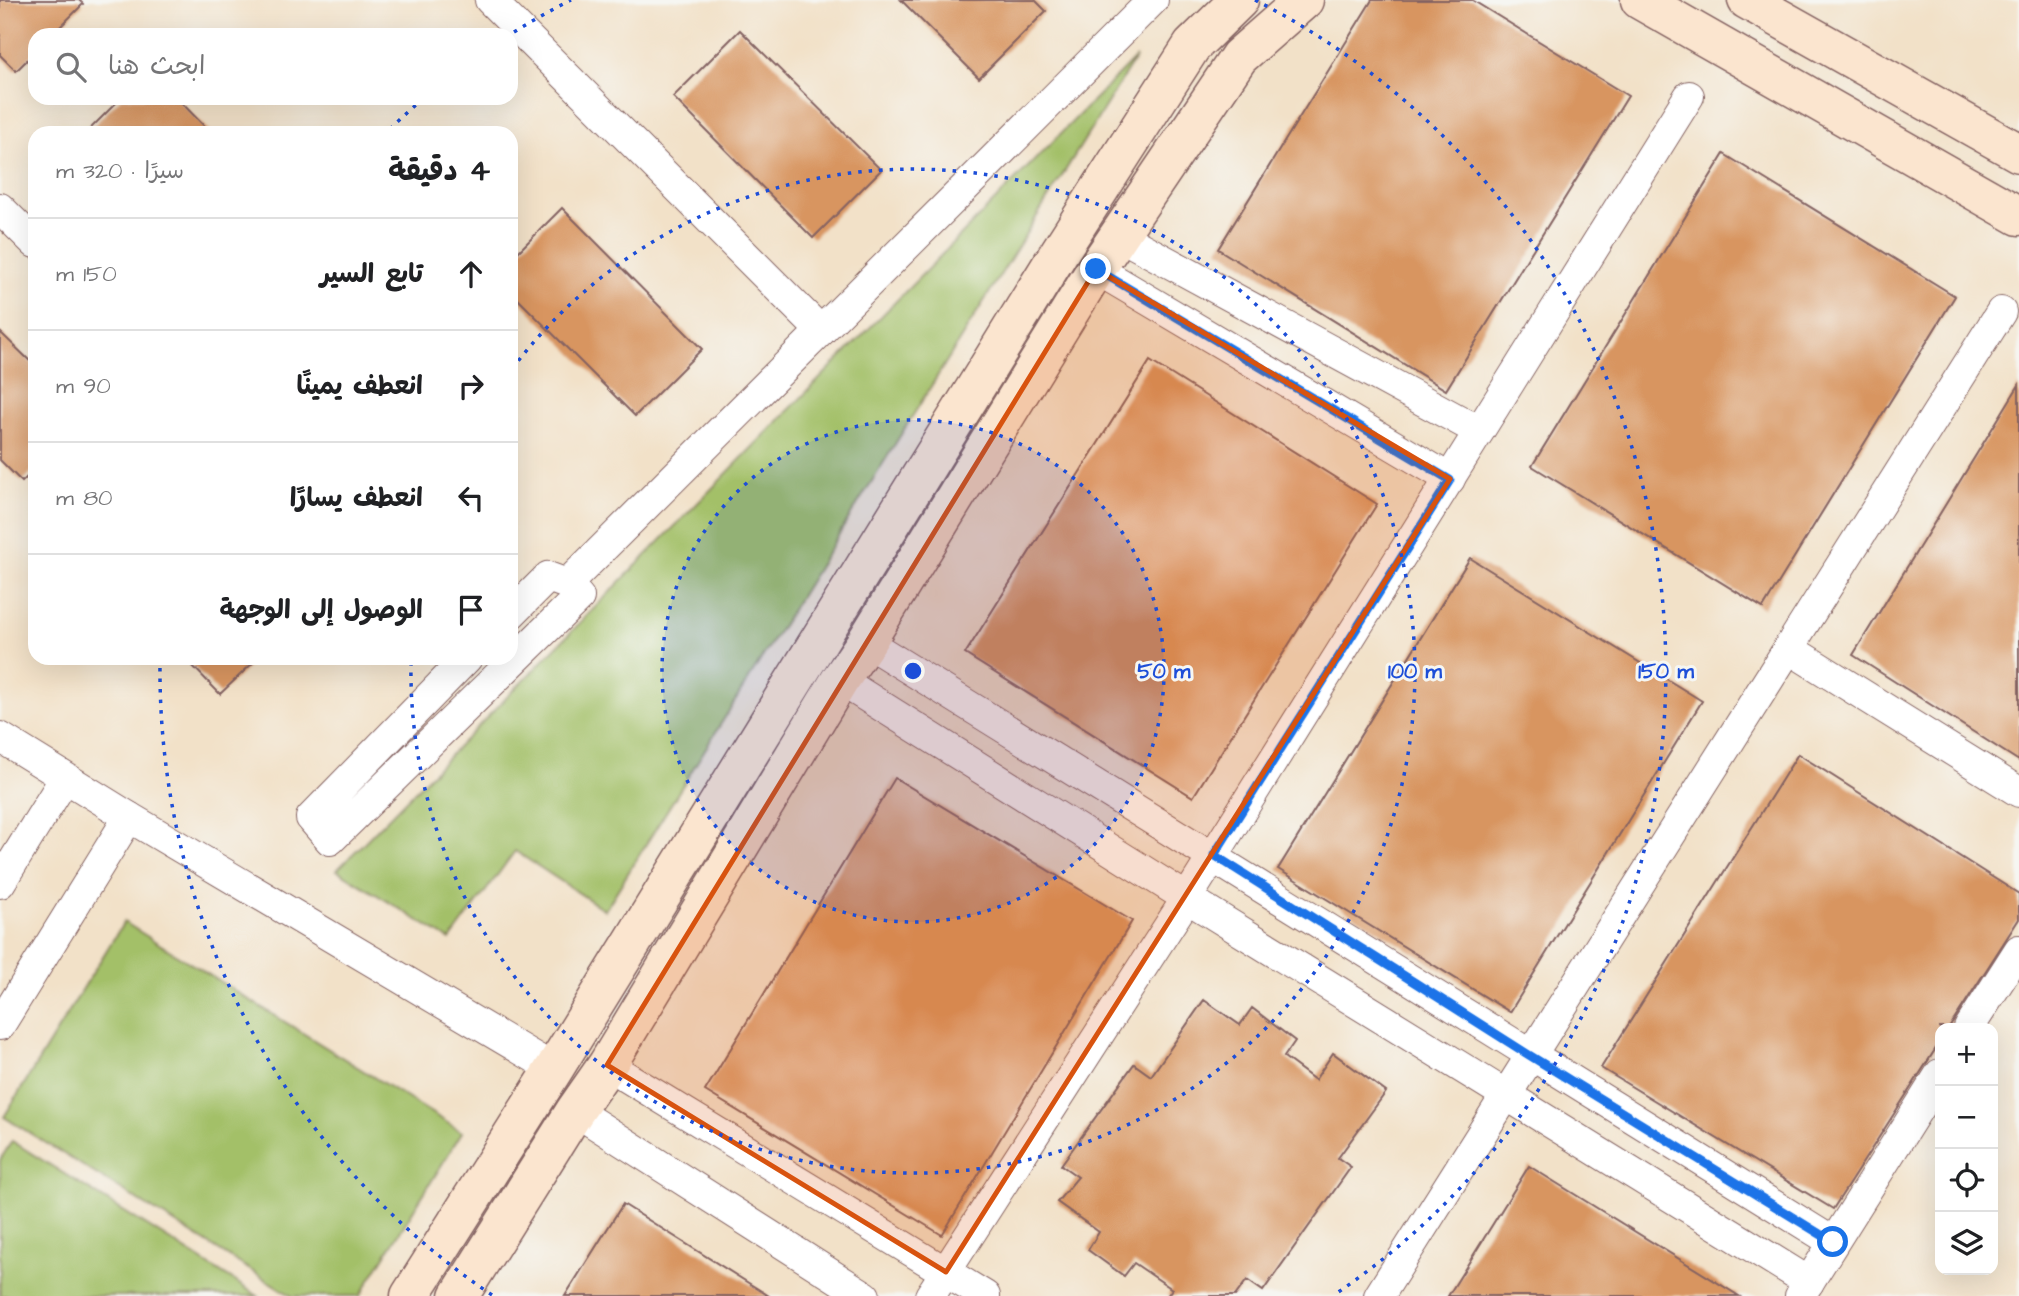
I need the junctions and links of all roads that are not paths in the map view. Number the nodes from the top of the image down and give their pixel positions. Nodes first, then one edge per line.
1 (490, 0) edge
2 (1153, 0) edge
3 (1239, 0) edge
4 (1304, 0) edge
5 (1640, 0) edge
6 (1746, 0) edge
7 (1689, 96) dead end
8 (2019, 153) edge
9 (0, 208) edge
10 (2019, 216) edge
11 (1118, 235) junction
12 (28, 236) edge
13 (1096, 269) junction
14 (2001, 312) dead end
15 (821, 331) junction
16 (1479, 431) junction
17 (1450, 480) junction
18 (567, 584) junction
19 (518, 607) edge
20 (866, 642) junction
21 (1788, 648) junction
22 (518, 657) edge
23 (454, 665) edge
24 (509, 665) edge
25 (841, 680) junction
26 (0, 737) edge
27 (65, 778) junction
28 (2019, 792) edge
29 (129, 817) junction
30 (1214, 855) junction
31 (0, 883) edge
32 (1187, 898) junction
33 (2019, 950) edge
34 (1972, 1023) edge
35 (0, 1025) edge
36 (1529, 1055) junction
37 (607, 1065) junction
38 (554, 1069) junction
39 (1935, 1082) edge
40 (1505, 1094) junction
41 (575, 1111) junction
42 (1833, 1242) junction
43 (938, 1284) edge
44 (1804, 1289) edge
45 (410, 1296) edge
46 (459, 1296) edge
47 (865, 1296) edge
48 (985, 1296) edge
49 (1379, 1296) edge

1 - 15 street
2 - 15 street
3 - 38 main road
4 - 11 main road
5 - 10 main road
6 - 8 main road
7 - 16 street
9 - 12 street
11 - 13 main road
11 - 16 street
13 - 17 street
13 - 20 main road
14 - 21 street
15 - 18 street
16 - 17 street
17 - 30 street
18 - 19 street
18 - 22 street
20 - 25 main road
20 - 30 street
21 - 28 street
21 - 36 street
23 - 24 street
25 - 32 street
25 - 37 main road
26 - 27 street
27 - 29 street
27 - 31 street
29 - 35 street
29 - 38 street
30 - 32 street
30 - 36 street
32 - 40 street
32 - 43 street
33 - 34 street
36 - 40 street
36 - 42 street
37 - 41 main road
37 - 43 street
38 - 45 main road
39 - 42 street
40 - 44 street
40 - 49 street
41 - 46 main road
41 - 47 street
42 - 44 street
43 - 48 street

